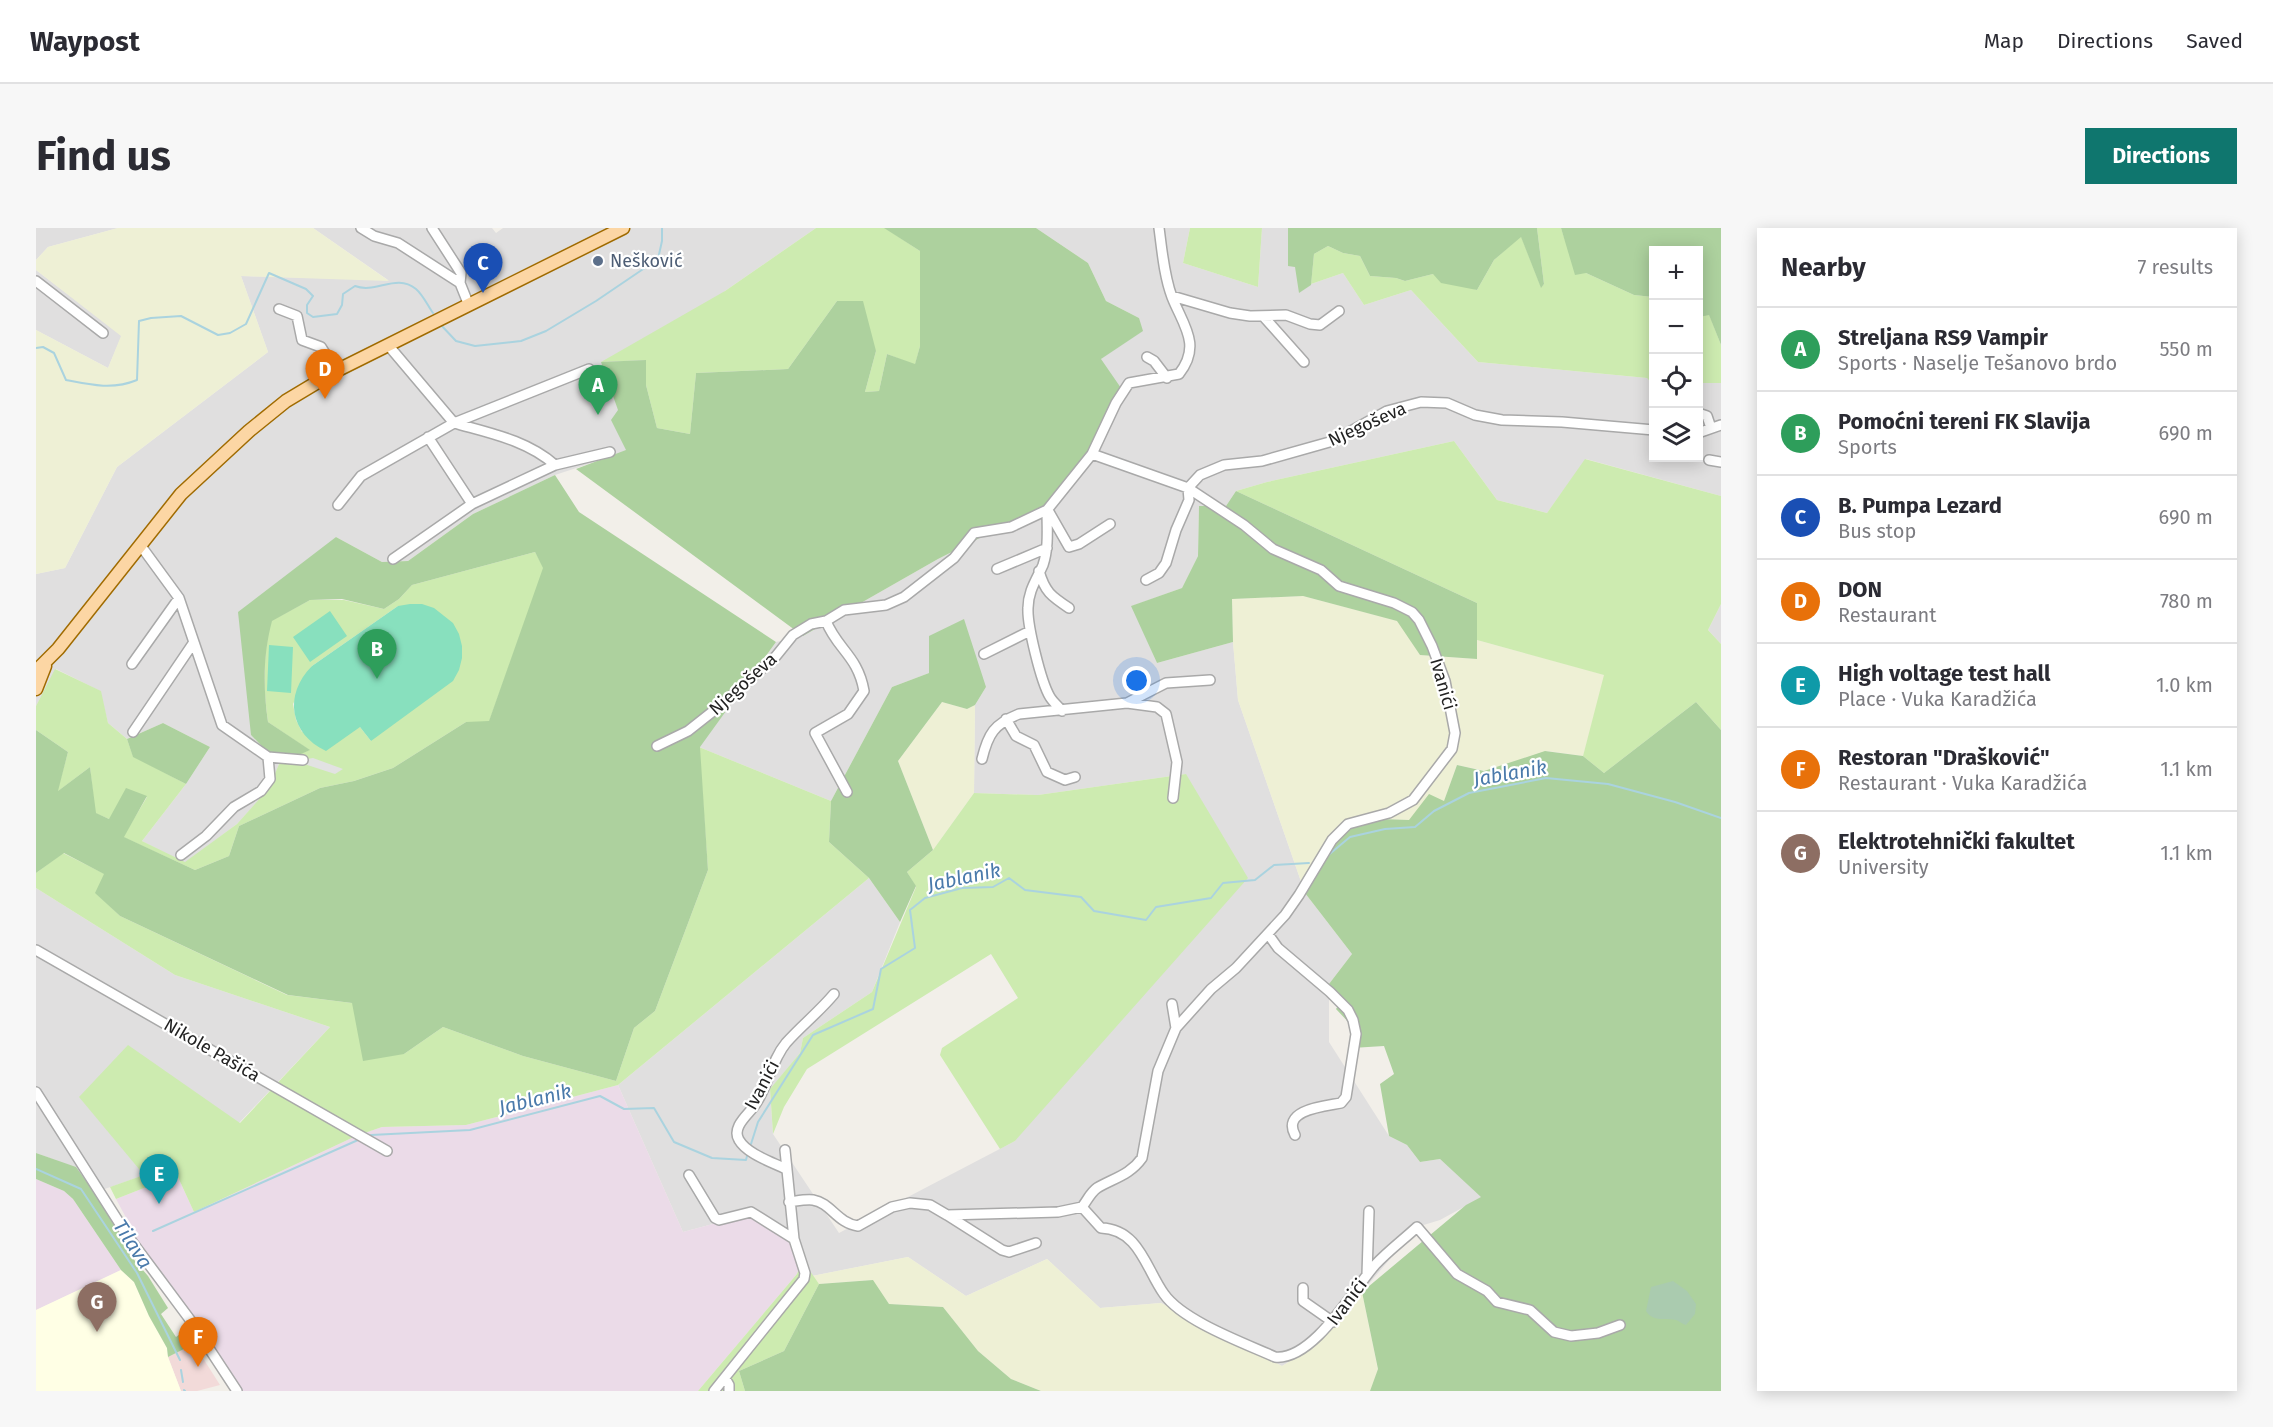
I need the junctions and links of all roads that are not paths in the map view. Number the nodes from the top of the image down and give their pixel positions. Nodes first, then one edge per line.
1 (361, 228) edge
2 (432, 228) edge
3 (623, 228) edge
4 (1159, 228) edge
5 (36, 281) edge
6 (460, 283) junction
7 (1172, 296) junction
8 (468, 303) junction
9 (279, 309) dead end
10 (1339, 311) dead end
11 (1263, 316) junction
12 (103, 333) dead end
13 (388, 345) junction
14 (1147, 357) dead end
15 (1304, 362) dead end
16 (589, 369) dead end
17 (336, 371) junction
18 (1167, 378) junction
19 (1703, 414) edge
20 (454, 423) junction
21 (1721, 426) edge
22 (1711, 428) junction
23 (1649, 430) edge
24 (1703, 431) edge
25 (428, 437) junction
26 (610, 452) dead end
27 (1092, 454) junction
28 (1709, 460) dead end
29 (1721, 462) edge
30 (555, 465) junction
31 (1188, 488) junction
32 (472, 504) junction
33 (338, 505) dead end
34 (1047, 510) junction
35 (1110, 524) dead end
36 (141, 546) junction
37 (1047, 548) junction
38 (393, 559) dead end
39 (997, 569) dead end
40 (1039, 571) junction
41 (1146, 580) dead end
42 (179, 598) junction
43 (1069, 608) dead end
44 (826, 621) junction
45 (1030, 631) junction
46 (194, 642) junction
47 (984, 654) dead end
48 (47, 662) junction
49 (132, 664) dead end
50 (36, 671) edge
51 (1210, 680) dead end
52 (36, 689) edge
53 (1127, 703) junction
54 (1062, 711) junction
55 (1006, 719) junction
56 (133, 732) dead end
57 (657, 746) dead end
58 (268, 757) junction
59 (982, 759) dead end
60 (303, 760) dead end
61 (1075, 777) dead end
62 (847, 792) dead end
63 (1173, 798) dead end
64 (181, 855) dead end
65 (1268, 934) junction
66 (36, 950) edge
67 (834, 994) dead end
68 (1173, 1004) dead end
69 (1176, 1028) junction
70 (36, 1092) edge
71 (1295, 1134) dead end
72 (785, 1150) dead end
73 (387, 1151) dead end
74 (786, 1169) junction
75 (689, 1175) dead end
76 (789, 1202) junction
77 (1082, 1207) junction
78 (1369, 1211) dead end
79 (948, 1215) junction
80 (794, 1239) junction
81 (1036, 1243) dead end
82 (1367, 1275) junction
83 (1303, 1288) dead end
84 (1333, 1322) junction
85 (1620, 1325) dead end
86 (724, 1378) junction
87 (237, 1391) edge
88 (714, 1391) edge
89 (729, 1391) edge

1 - 6 street
2 - 6 street
3 - 8 main road
4 - 7 street
5 - 12 street
6 - 8 street
7 - 11 street
7 - 18 street
8 - 13 main road
9 - 17 street
10 - 11 street
11 - 15 street
13 - 17 main road
13 - 20 street
14 - 18 street
16 - 20 street
17 - 36 main road
18 - 27 street, Njegoševa
19 - 22 street
20 - 25 street
20 - 30 street
21 - 22 street
22 - 24 street
23 - 31 street, Njegoševa
25 - 32 street
25 - 33 street
26 - 30 street
27 - 31 street
27 - 34 street, Njegoševa
28 - 29 street
30 - 32 street
31 - 41 street
31 - 65 street, Ivanići
32 - 38 street
34 - 35 street
34 - 37 street
34 - 44 street, Njegoševa
36 - 42 street
36 - 48 main road
37 - 39 street
37 - 40 street
40 - 43 street
40 - 45 street
42 - 46 street
42 - 49 street
44 - 57 street, Njegoševa
44 - 62 street
45 - 47 street
45 - 54 street
46 - 56 street
46 - 58 street
48 - 50 main road
48 - 52 main road
51 - 53 street
53 - 54 street
53 - 63 street
54 - 55 street
55 - 59 street
55 - 61 street
58 - 60 street
58 - 64 street
65 - 69 street, Ivanići
65 - 71 street
66 - 73 street, Nikole Pašića
67 - 74 street, Ivanići
68 - 69 street
69 - 77 street, Ivanići
70 - 87 street
72 - 74 street
74 - 76 street
75 - 80 street
76 - 79 street
76 - 80 street
77 - 79 street
77 - 84 street, Ivanići
78 - 82 street
79 - 81 street
80 - 86 street
82 - 84 street, Ivanići
82 - 85 street, Ivanići
83 - 84 street
86 - 88 street
86 - 89 street

